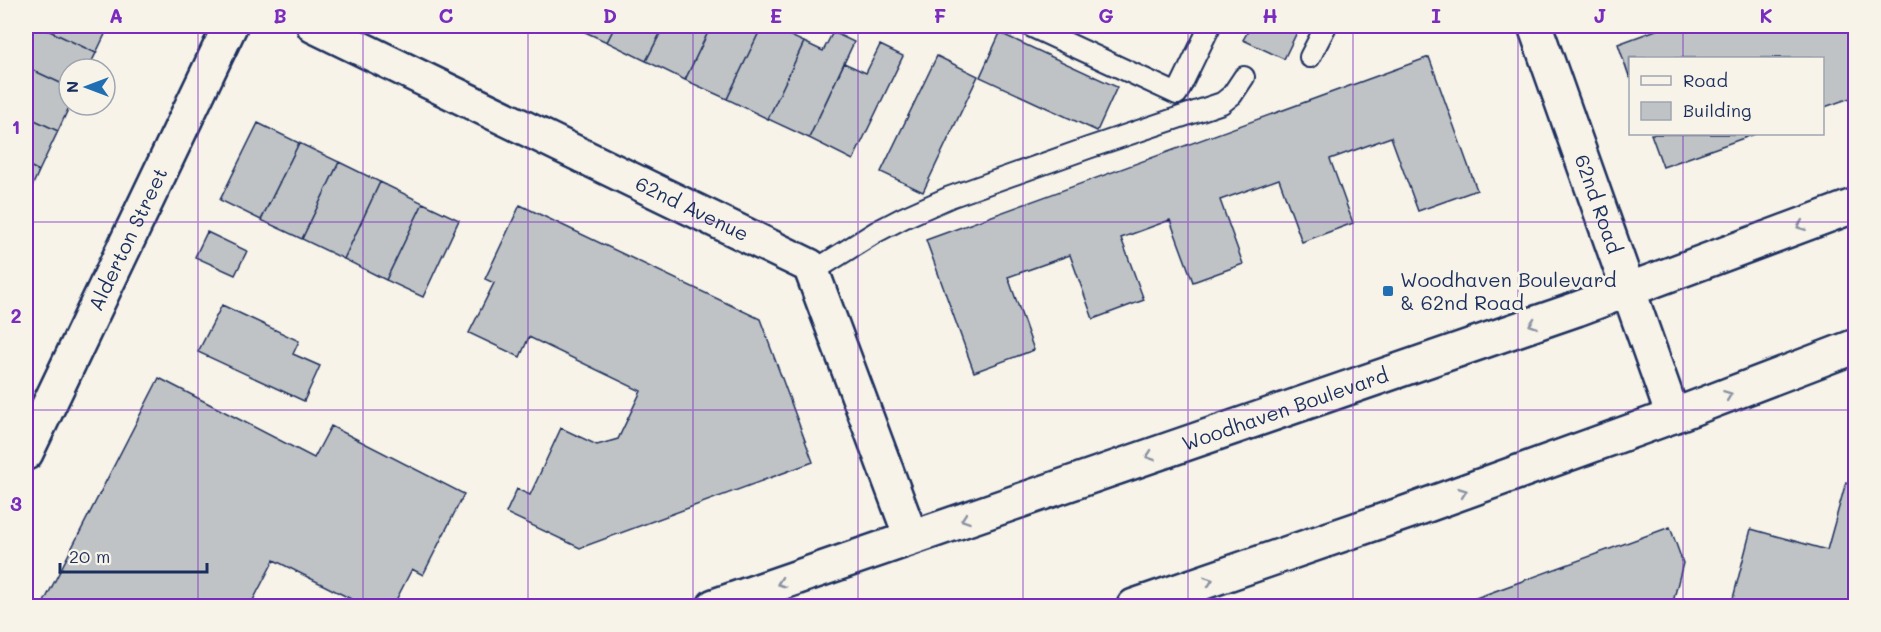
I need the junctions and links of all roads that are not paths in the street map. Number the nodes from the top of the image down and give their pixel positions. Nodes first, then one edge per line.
1 (230, 26) edge
2 (314, 26) edge
3 (1030, 26) edge
4 (1210, 26) edge
5 (1326, 26) edge
6 (1535, 26) edge
7 (1310, 57) dead end
8 (1244, 77) dead end
9 (1856, 205) edge
10 (812, 272) junction
11 (1628, 291) junction
12 (1856, 346) edge
13 (1673, 416) junction
14 (26, 453) edge
15 (911, 537) junction
16 (714, 606) edge
17 (1134, 606) edge

1 - 14 main road, Alderton Street
2 - 10 main road, 62nd Avenue
3 - 4 lane
5 - 7 lane
6 - 11 main road, 62nd Road
8 - 10 lane
9 -> 11 main road, Woodhaven Boulevard
10 - 15 main road
11 - 13 main road, 62nd Road
11 -> 15 main road, Woodhaven Boulevard
13 -> 12 main road
17 -> 13 main road
15 -> 16 main road, Woodhaven Boulevard

